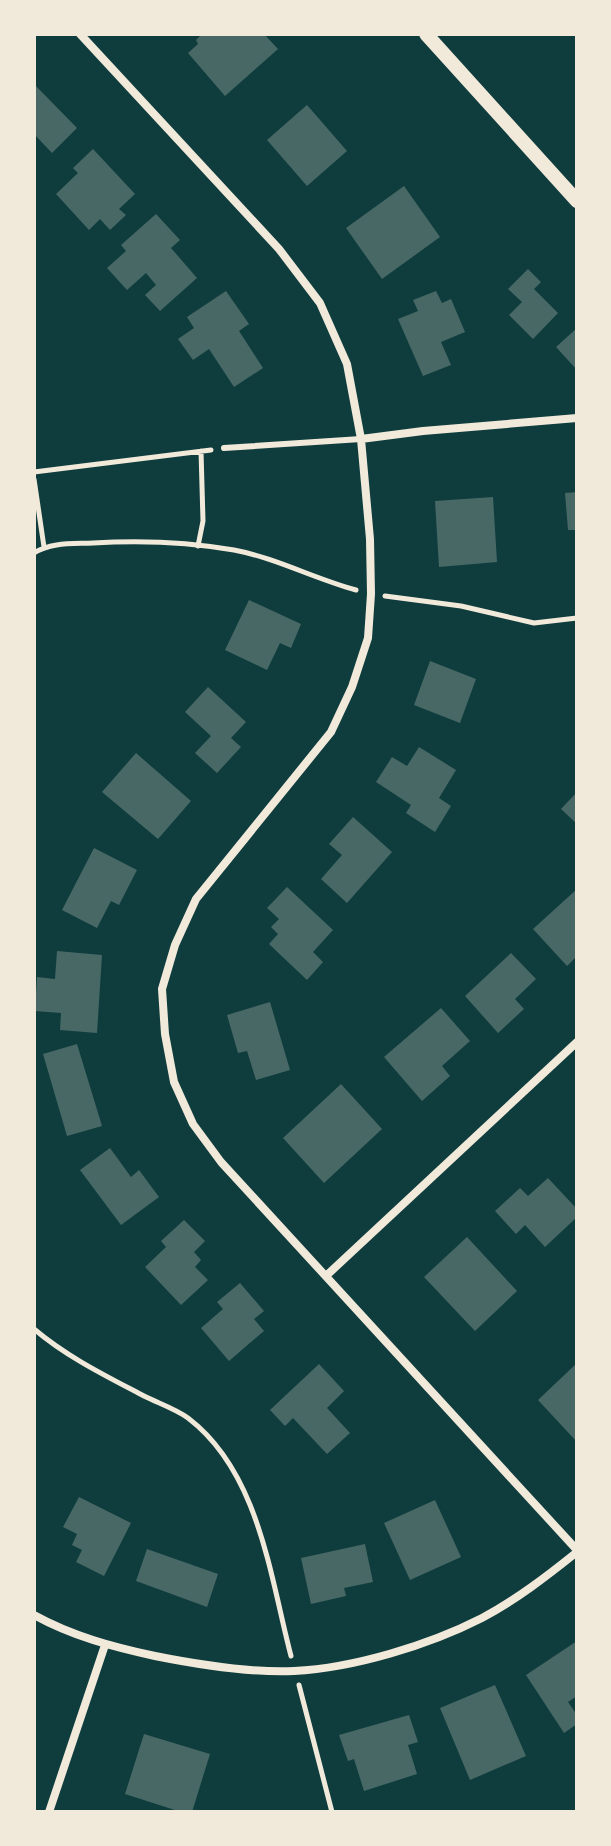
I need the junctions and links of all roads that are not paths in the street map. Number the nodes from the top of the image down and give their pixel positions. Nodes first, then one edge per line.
1 (80, 34) edge
2 (426, 34) edge
3 (577, 201) edge
4 (577, 418) edge
5 (361, 439) junction
6 (224, 448) road end
7 (577, 1042) edge
8 (327, 1275) junction
9 (577, 1551) edge
10 (34, 1615) edge
11 (105, 1645) junction
12 (49, 1812) edge

1 - 5 street
2 - 3 street
4 - 5 street
5 - 6 lane
5 - 8 street
7 - 8 street
8 - 9 street
9 - 11 street
10 - 11 street
11 - 12 street

